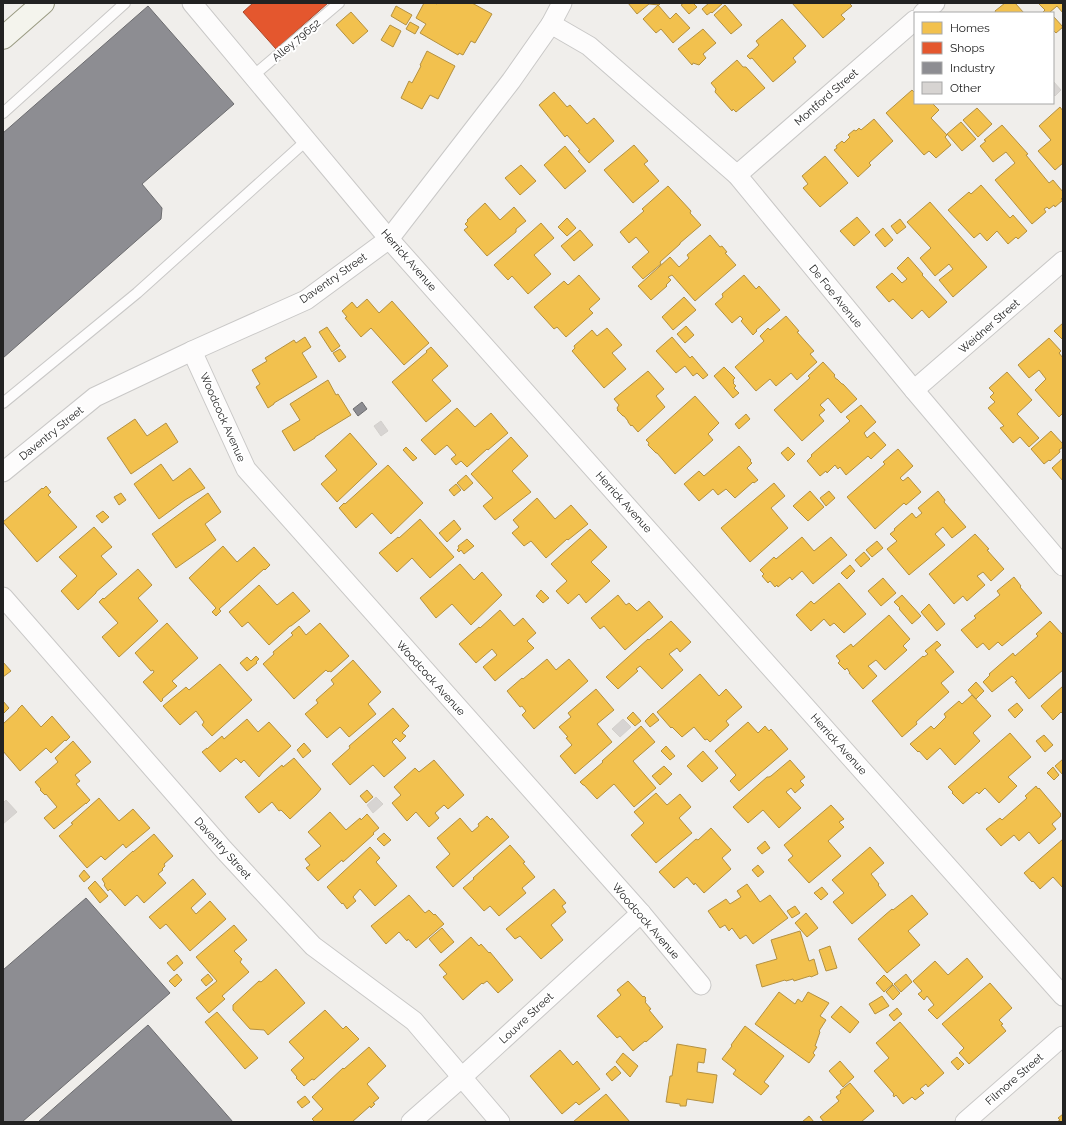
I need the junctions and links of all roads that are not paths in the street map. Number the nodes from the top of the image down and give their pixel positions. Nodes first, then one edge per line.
1 (43, 3) edge
2 (125, 3) edge
3 (192, 3) edge
4 (339, 3) edge
5 (562, 3) edge
6 (935, 3) edge
7 (924, 12) edge
8 (914, 21) edge
9 (551, 24) junction
10 (3, 38) edge
11 (253, 76) junction
12 (3, 113) edge
13 (307, 140) junction
14 (737, 175) junction
15 (389, 239) junction
16 (1063, 261) edge
17 (192, 351) junction
18 (914, 390) junction
19 (3, 403) edge
20 (3, 472) edge
21 (1063, 566) edge
22 (3, 597) edge
23 (641, 913) junction
24 (701, 986) dead end
25 (1063, 996) edge
26 (1063, 1036) edge
27 (461, 1078) junction
28 (410, 1122) edge
29 (500, 1122) edge
30 (965, 1122) edge

1 - 10 street
2 - 12 lane
3 - 11 street, Herrick Avenue
4 - 11 lane, Alley 79652
5 - 9 street, Daventry Street
6 - 7 street
8 - 14 street, Montford Street
9 - 14 street, De Foe Avenue
9 - 15 street, Daventry Street
11 - 13 street, Herrick Avenue
13 - 15 street, Herrick Avenue
13 - 19 lane
14 - 18 street, De Foe Avenue
15 - 17 street, Daventry Street
15 - 25 street, Herrick Avenue
16 - 18 street, Weidner Street
17 - 20 street, Daventry Street
17 - 23 street, Woodcock Avenue
18 - 21 street, De Foe Avenue
22 - 27 street, Daventry Street
23 - 24 street, Woodcock Avenue
23 - 27 street, Louvre Street
26 - 30 street, Filmore Street
27 - 28 street, Louvre Street
27 - 29 street, Daventry Street

